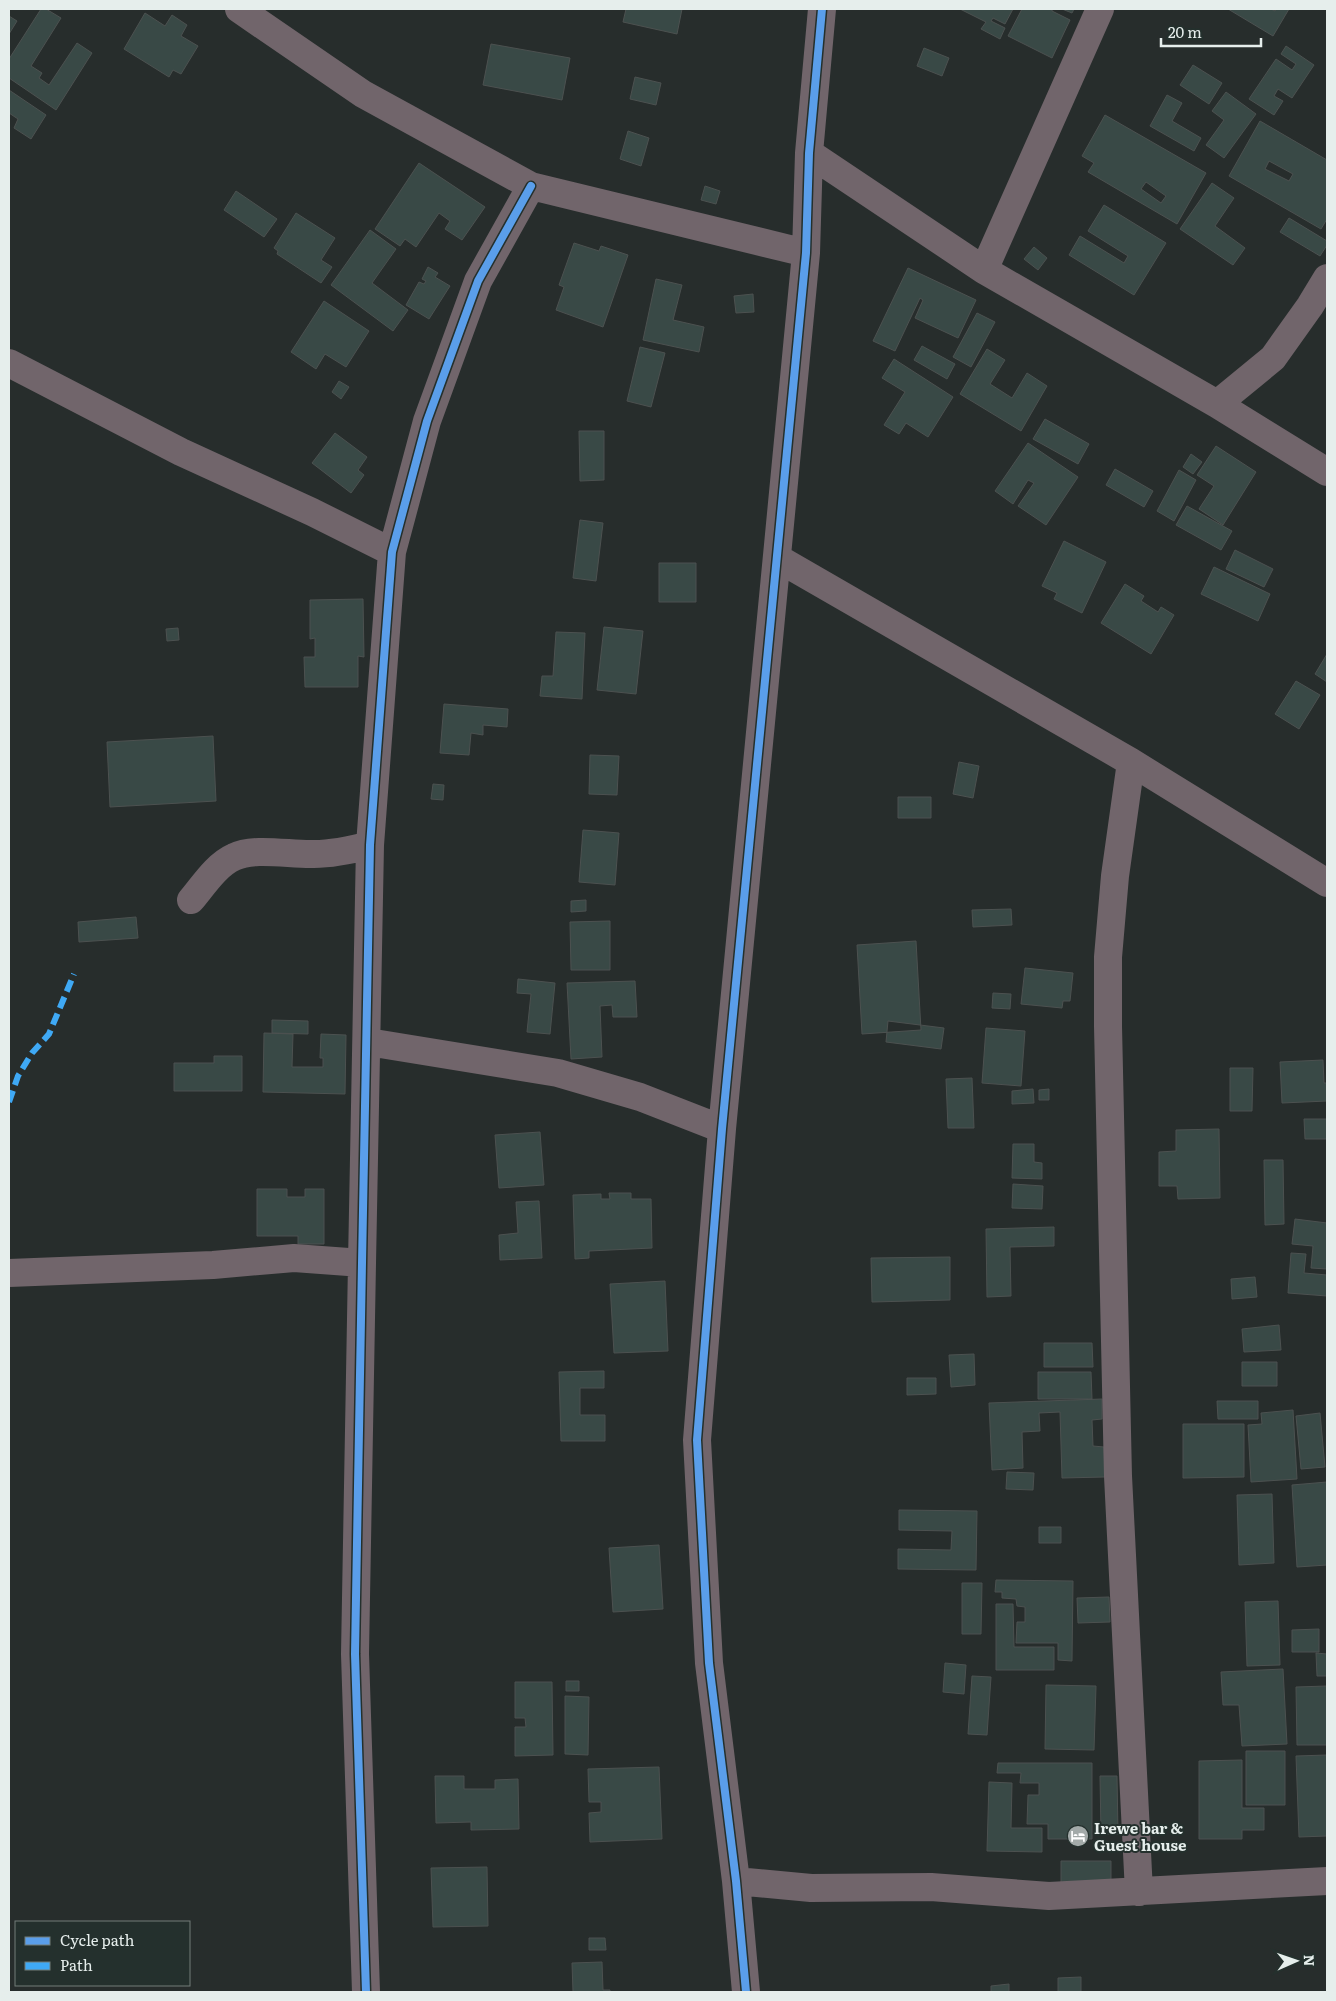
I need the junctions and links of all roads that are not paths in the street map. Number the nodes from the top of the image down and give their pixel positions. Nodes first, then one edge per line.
1 (240, 9) edge
2 (822, 9) edge
3 (1100, 9) edge
4 (809, 153) junction
5 (531, 186) junction
6 (806, 253) junction
7 (984, 270) junction
8 (1327, 278) edge
9 (9, 363) edge
10 (1216, 404) junction
11 (1327, 472) edge
12 (392, 552) junction
13 (777, 558) junction
14 (1131, 762) junction
15 (370, 845) junction
16 (1327, 883) edge
17 (191, 900) dead end
18 (368, 1042) junction
19 (722, 1129) junction
20 (362, 1263) junction
21 (9, 1273) edge
22 (1327, 1880) edge
23 (736, 1881) junction
24 (1139, 1892) junction
25 (366, 1992) edge
26 (746, 1992) edge

1 - 5 street
2 - 4 street
3 - 7 street
4 - 6 street
4 - 7 street
5 - 6 street
5 - 12 street
6 - 13 street
7 - 10 street
8 - 10 street
9 - 12 street
10 - 11 street
12 - 15 street
13 - 14 street
13 - 19 street
14 - 16 street
14 - 24 street
15 - 17 street
15 - 18 street
18 - 19 street
18 - 20 street
19 - 23 street
20 - 21 street
20 - 25 street
22 - 24 street
23 - 24 street
23 - 26 street

